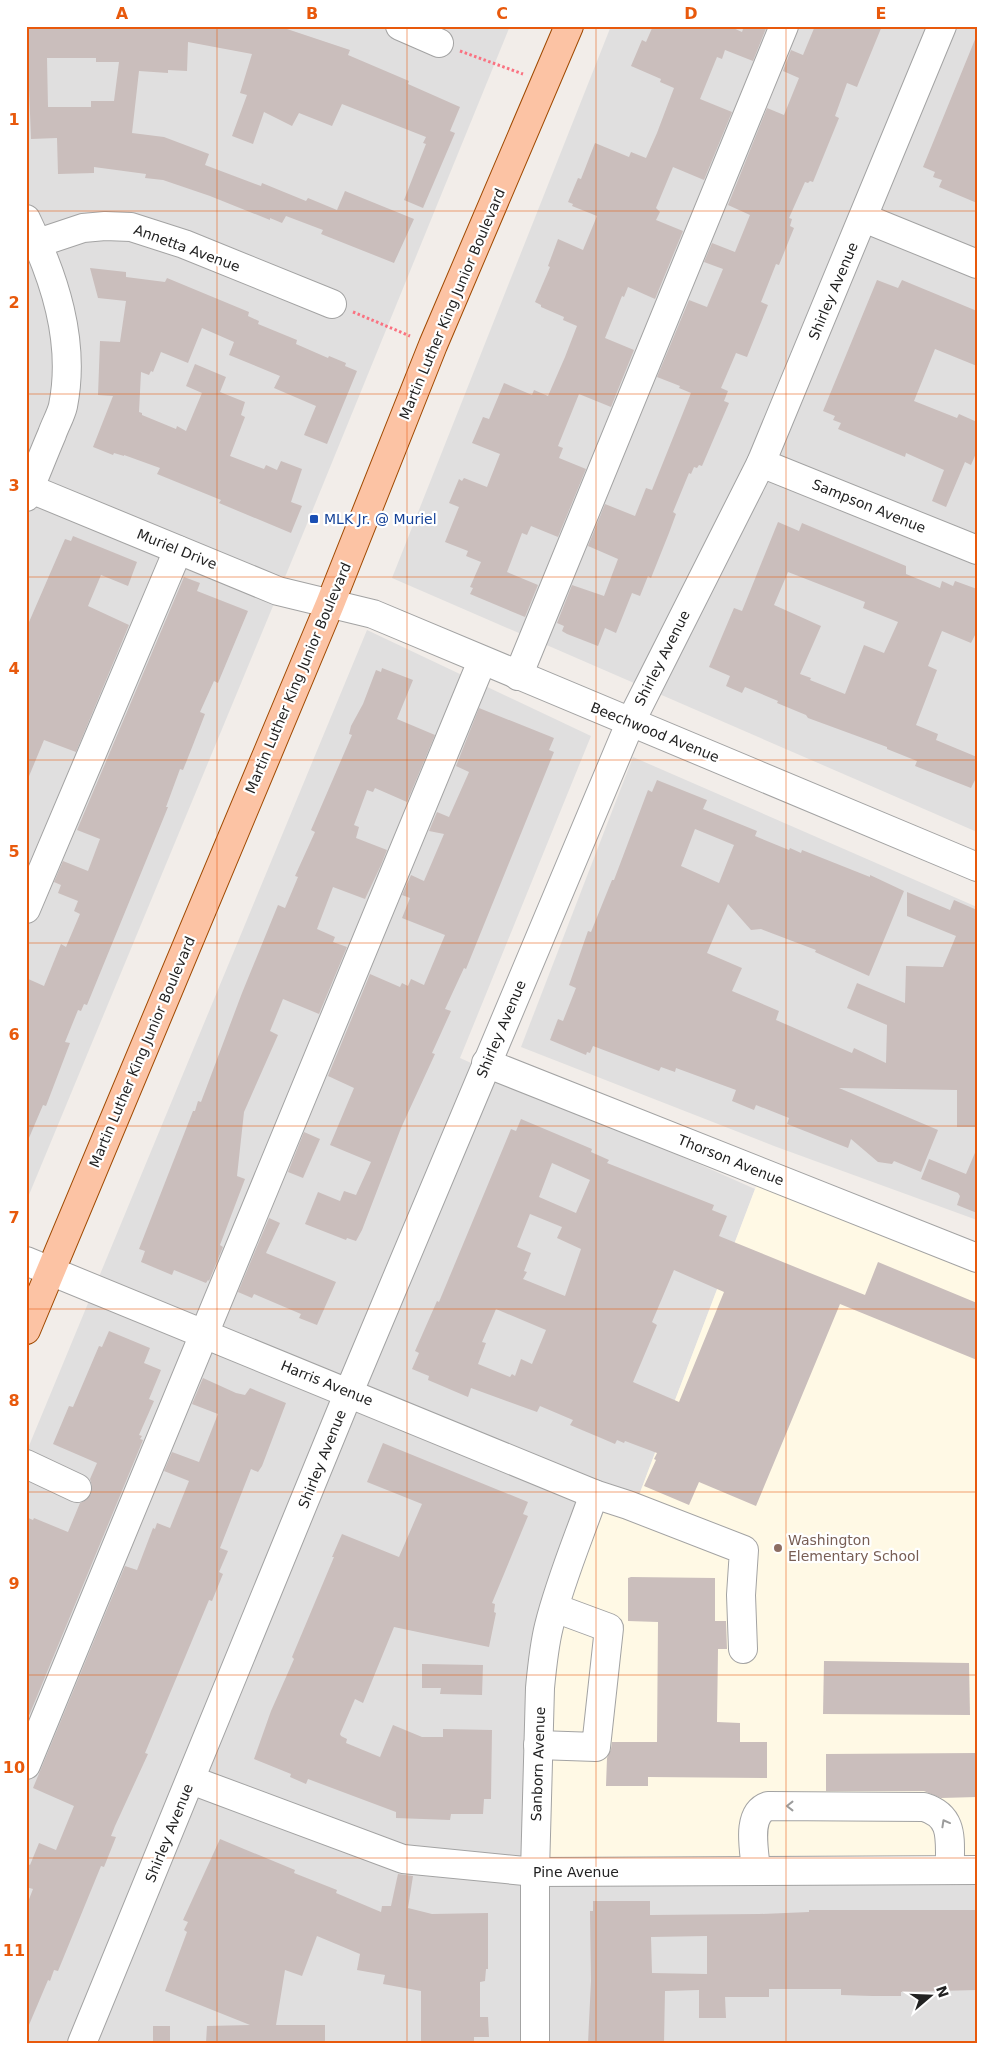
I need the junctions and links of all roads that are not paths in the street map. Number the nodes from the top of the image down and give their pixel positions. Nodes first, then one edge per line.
1 (400, 26) edge
2 (569, 26) edge
3 (784, 26) edge
4 (942, 26) edge
5 (439, 43) road end
6 (864, 218) junction
7 (26, 219) edge
8 (38, 243) junction
9 (977, 264) edge
10 (332, 304) road end
11 (761, 463) junction
12 (27, 491) edge
13 (178, 550) junction
14 (977, 550) edge
15 (330, 604) junction
16 (482, 661) junction
17 (518, 676) junction
18 (630, 721) junction
19 (977, 867) edge
20 (26, 909) edge
21 (486, 1063) junction
22 (977, 1258) edge
23 (39, 1265) edge
24 (26, 1330) edge
25 (204, 1333) junction
26 (349, 1392) junction
27 (26, 1464) edge
28 (77, 1488) dead end
29 (594, 1494) junction
30 (555, 1608) junction
31 (743, 1648) dead end
32 (538, 1745) junction
33 (26, 1765) edge
34 (191, 1780) junction
35 (964, 1870) edge
36 (756, 1871) junction
37 (535, 1872) junction
38 (82, 2043) edge
39 (535, 2043) edge

1 - 5 street
2 - 15 main road, Martin Luther King Junior Boulevard
3 - 17 street
4 - 6 street, Shirley Avenue
6 - 9 street
6 - 11 street, Shirley Avenue
7 - 8 street
8 - 10 street, Annetta Avenue
8 - 12 street
11 - 14 street, Sampson Avenue
11 - 18 street, Shirley Avenue
12 - 13 street, Muriel Drive
13 - 15 street, Muriel Drive
13 - 20 street
15 - 16 street, Beechwood Avenue
15 - 23 main road, Martin Luther King Junior Boulevard
16 - 17 street, Beechwood Avenue
16 - 25 street
17 - 18 street, Beechwood Avenue
18 - 19 street, Beechwood Avenue
18 - 21 street, Shirley Avenue
21 - 22 street, Thorson Avenue
21 - 26 street, Shirley Avenue
23 - 24 main road, Martin Luther King Junior Boulevard
23 - 25 street, Harris Avenue
25 - 26 street, Harris Avenue
25 - 33 street
26 - 29 street, Harris Avenue
26 - 34 street, Shirley Avenue
27 - 28 street
29 - 30 street, Sanborn Avenue
29 - 31 street, Harris Avenue
30 - 32 street, Sanborn Avenue
30 - 32 street
32 - 37 street, Sanborn Avenue
34 - 37 street, Pine Avenue
34 - 38 street, Shirley Avenue
35 - 36 street, Pine Avenue
35 -> 36 street
36 - 37 street, Pine Avenue
37 - 39 street, Sanborn Avenue

